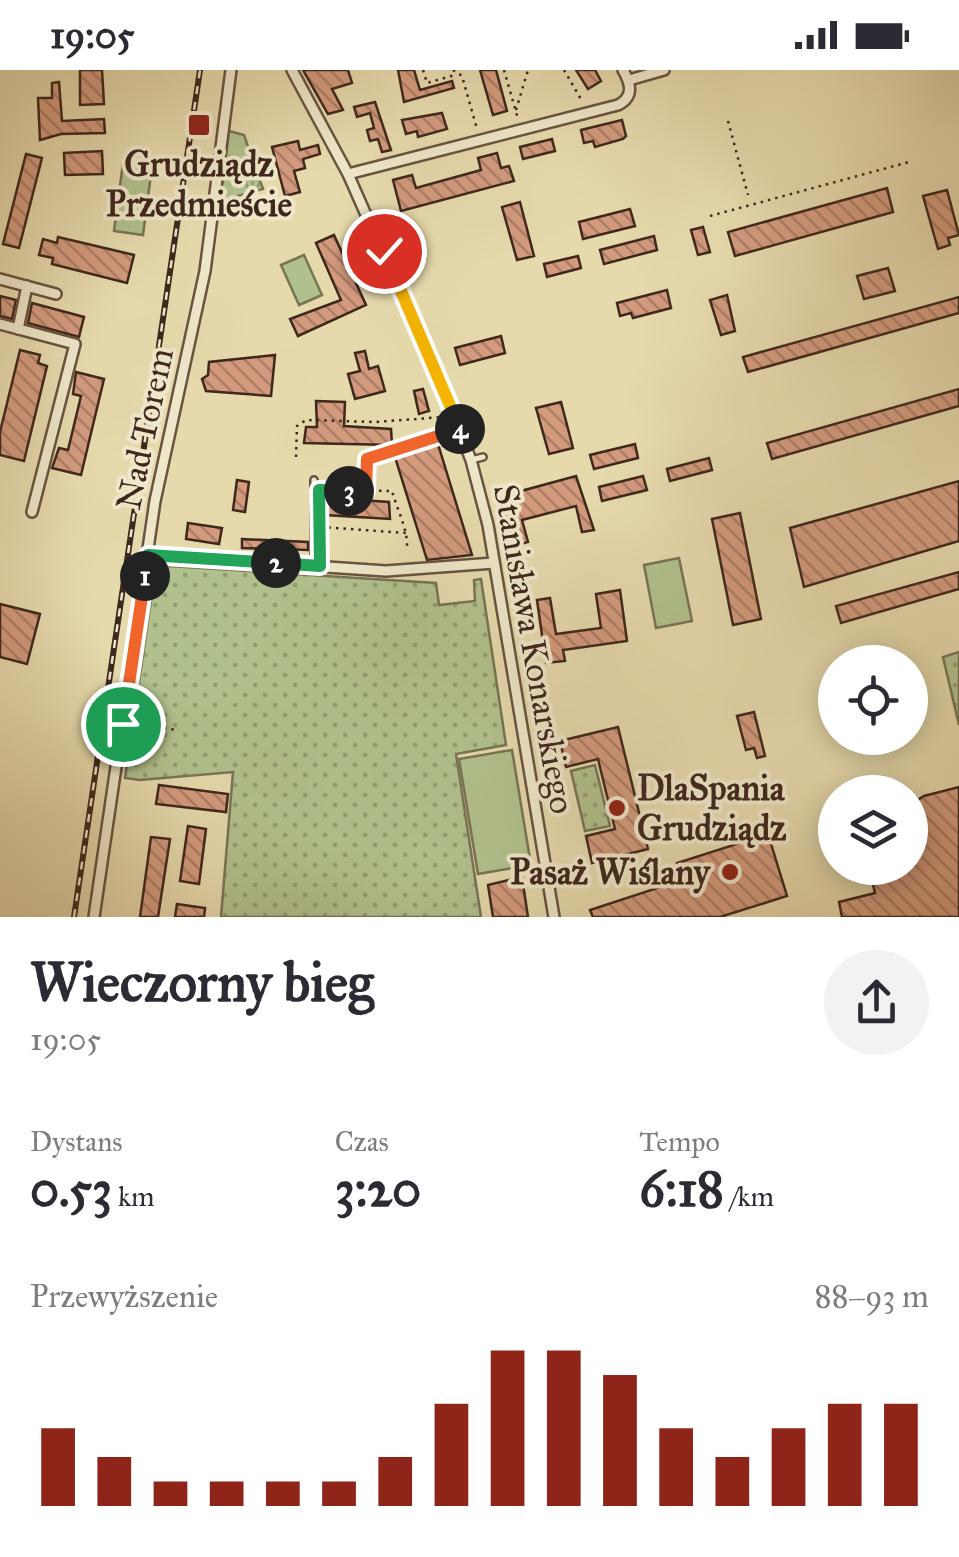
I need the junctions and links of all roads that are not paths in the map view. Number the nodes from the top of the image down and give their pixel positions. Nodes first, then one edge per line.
1 (230, 70) edge
2 (292, 70) edge
3 (623, 70) edge
4 (664, 70) edge
5 (629, 80) junction
6 (348, 174) junction
7 (0, 279) edge
8 (27, 286) junction
9 (56, 294) dead end
10 (0, 324) edge
11 (18, 329) junction
12 (461, 431) junction
13 (483, 457) dead end
14 (367, 459) road end
15 (471, 460) junction
16 (314, 480) dead end
17 (32, 512) dead end
18 (148, 555) junction
19 (494, 563) junction
20 (314, 566) junction
21 (94, 917) edge
22 (554, 917) edge

1 - 18 street, Nad Torem
2 - 6 street, Stanisława Konarskiego
3 - 5 street
4 - 5 street
5 - 6 street
6 - 12 street, Stanisława Konarskiego
7 - 8 street
8 - 9 street
8 - 11 street
10 - 11 street
11 - 17 street
12 - 14 lane
12 - 15 street, Stanisława Konarskiego
13 - 15 lane
15 - 19 street, Stanisława Konarskiego
16 - 20 lane
18 - 20 street
18 - 21 street, Nad Torem
19 - 20 street
19 - 22 street, Stanisława Konarskiego

